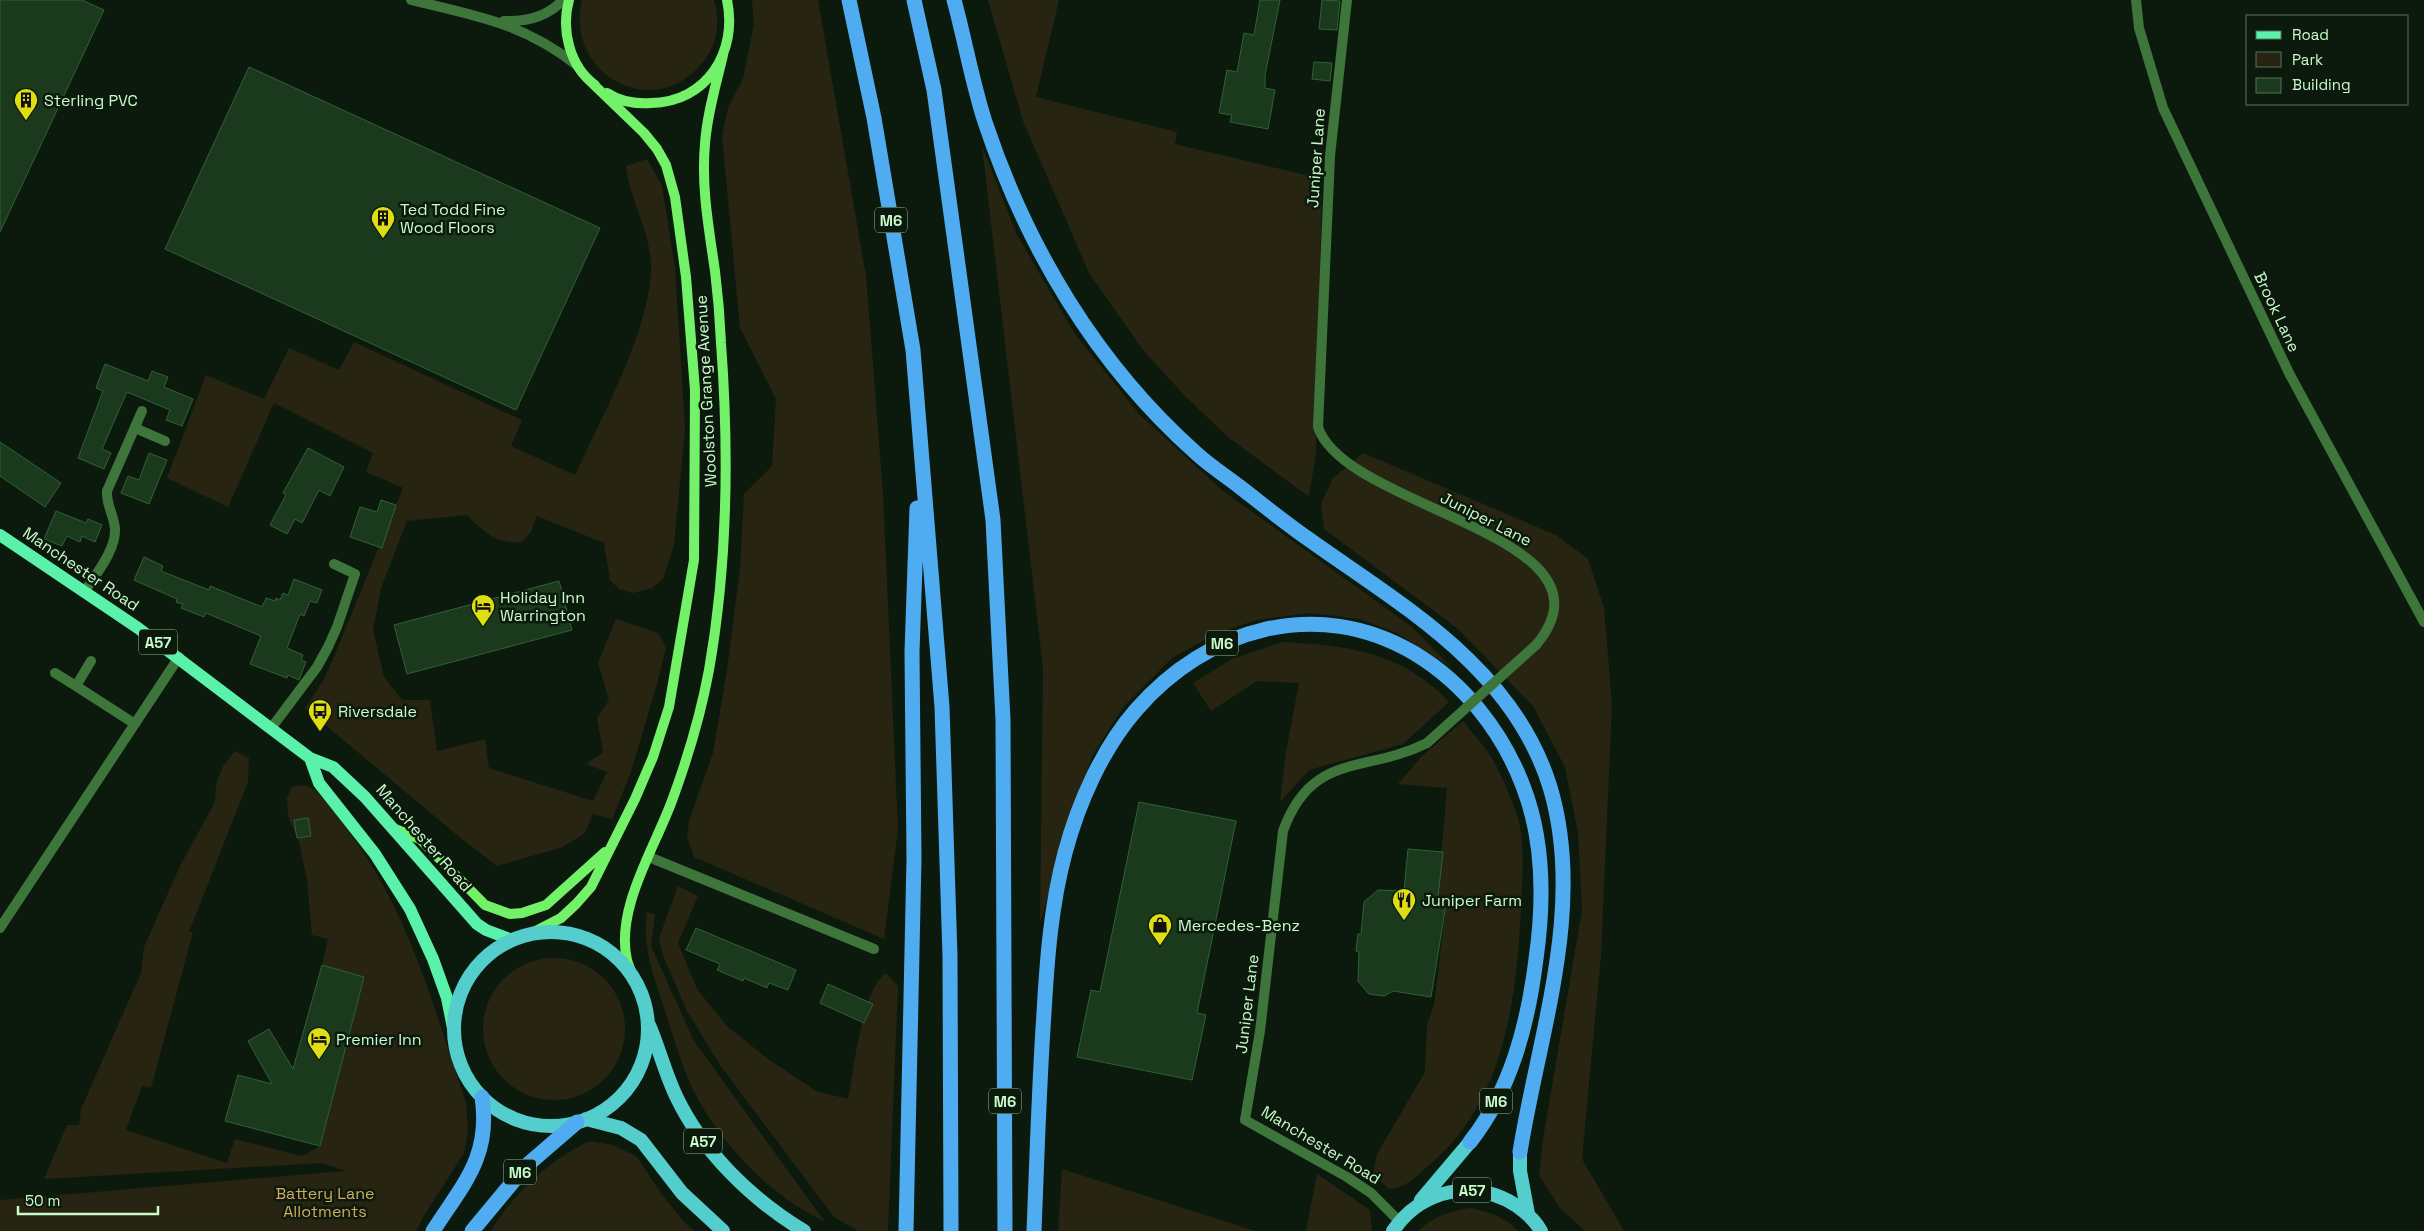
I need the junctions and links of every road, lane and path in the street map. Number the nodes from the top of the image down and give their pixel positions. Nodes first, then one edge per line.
1 (411, 0) edge
2 (563, 0) edge
3 (569, 0) edge
4 (727, 0) edge
5 (849, 0) edge
6 (914, 0) edge
7 (954, 0) edge
8 (1347, 0) edge
9 (2136, 0) edge
10 (498, 21) junction
11 (723, 55) junction
12 (578, 67) junction
13 (590, 81) junction
14 (142, 411) dead end
15 (135, 428) junction
16 (920, 441) junction
17 (165, 442) dead end
18 (0, 535) edge
19 (334, 564) dead end
20 (85, 591) junction
21 (2424, 622) edge
22 (178, 657) junction
23 (92, 661) dead end
24 (55, 673) dead end
25 (76, 686) junction
26 (135, 724) junction
27 (272, 728) junction
28 (310, 758) junction
29 (394, 828) junction
30 (608, 849) junction
31 (649, 857) junction
32 (0, 928) edge
33 (530, 934) junction
34 (512, 940) junction
35 (874, 949) dead end
36 (636, 982) junction
37 (647, 1019) junction
38 (454, 1033) junction
39 (482, 1098) junction
40 (1245, 1120) joint
41 (581, 1121) junction
42 (1470, 1142) joint
43 (1520, 1152) joint
44 (1413, 1208) junction
45 (1528, 1214) junction
46 (1396, 1226) edge
47 (1541, 1229) edge
48 (433, 1231) edge
49 (472, 1231) edge
50 (723, 1231) edge
51 (804, 1231) edge
52 (906, 1231) edge
53 (951, 1231) edge
54 (1005, 1231) edge
55 (1034, 1231) edge

1 - 10 street
2 - 10 street
3 - 12 main road
4 - 11 main road, Woolston Grange Avenue
5 - 16 highway, M6
6 - 54 highway, M6
7 - 43 highway, M6
8 - 40 street, Juniper Lane, bridge
9 - 21 street, Brook Lane
10 - 12 street
11 - 13 main road
11 - 31 main road, Woolston Grange Avenue
12 - 13 main road
13 - 30 main road, Woolston Grange Avenue
14 - 15 street
15 - 17 street
15 - 20 street
16 - 52 highway, M6
16 - 53 highway, M6
18 - 20 main road, Manchester Road / A57
19 - 27 street
20 - 22 main road, Manchester Road / A57
22 - 26 street
22 - 27 main road, Manchester Road / A57
23 - 25 street
24 - 25 street
25 - 26 street
26 - 32 street
27 - 28 main road, Manchester Road / A57
28 - 29 main road, Manchester Road / A57
28 - 38 main road, A57
29 - 30 main road
29 - 34 main road, Manchester Road / A57
30 - 33 main road, Woolston Grange Avenue
31 - 35 street
31 - 36 main road, Woolston Grange Avenue
33 - 34 highway, A57
33 - 36 highway, A57
34 - 38 highway, A57
36 - 37 highway, A57
37 - 41 highway, A57
37 - 51 highway, A57
38 - 39 highway, A57
39 - 41 highway, A57
39 - 48 highway
40 - 46 street, Manchester Road
41 - 49 highway, M6
41 - 50 highway, A57
42 - 44 highway
42 - 55 highway, M6
43 - 45 highway
44 - 45 highway, A57
44 - 46 highway, A57
45 - 47 highway, A57

